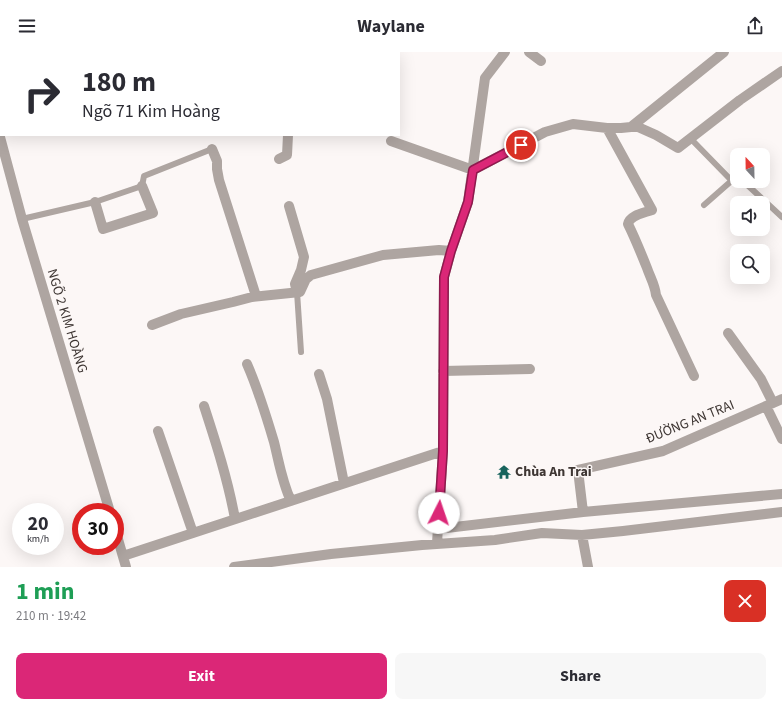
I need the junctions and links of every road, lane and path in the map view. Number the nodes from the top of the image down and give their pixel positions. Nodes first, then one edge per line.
1 (505, 52) edge
2 (529, 52) edge
3 (724, 52) edge
4 (541, 61) dead end
5 (782, 71) edge
6 (631, 126) junction
7 (607, 128) junction
8 (288, 136) edge
9 (0, 138) edge
10 (691, 138) junction
11 (390, 141) dead end
12 (212, 149) joint
13 (279, 158) dead end
14 (473, 170) junction
15 (730, 175) edge
16 (730, 182) edge
17 (142, 186) junction
18 (751, 188) edge
19 (94, 202) junction
20 (704, 205) dead end
21 (288, 206) dead end
22 (782, 217) edge
23 (22, 219) junction
24 (451, 251) junction
25 (297, 292) junction
26 (256, 296) junction
27 (152, 325) dead end
28 (728, 333) dead end
29 (301, 352) dead end
30 (246, 364) dead end
31 (530, 369) dead end
32 (443, 371) junction
33 (319, 374) dead end
34 (694, 376) dead end
35 (774, 403) edge
36 (204, 406) dead end
37 (158, 431) dead end
38 (782, 439) edge
39 (443, 451) junction
40 (344, 483) junction
41 (782, 494) edge
42 (291, 501) junction
43 (107, 503) edge
44 (583, 512) junction
45 (782, 512) edge
46 (235, 519) junction
47 (438, 529) junction
48 (193, 533) junction
49 (582, 535) junction
50 (437, 544) junction
51 (123, 556) joint
52 (126, 567) edge
53 (234, 567) edge
54 (588, 567) edge

1 - 14 street
2 - 4 street
3 - 6 street
5 - 10 street
6 - 7 street
6 - 10 street
7 - 14 street
7 - 34 street
8 - 13 street
9 - 23 street, NGÕ 2 KIM HOÀNG
10 - 15 lane
11 - 14 street
12 - 17 lane
12 - 26 street
14 - 24 street
16 - 20 lane
17 - 19 lane
17 - 19 street
18 - 22 lane
19 - 23 lane
21 - 25 street
23 - 43 street, NGÕ 2 KIM HOÀNG
24 - 25 street
24 - 32 street
25 - 26 street
25 - 29 lane
26 - 27 street
28 - 35 street
30 - 42 street
31 - 32 street
32 - 39 street
33 - 40 street
35 - 38 street
35 - 44 street, ĐƯỜNG AN TRAI
36 - 46 street
37 - 48 street
39 - 40 street
39 - 47 street
40 - 42 street
41 - 44 street
42 - 46 street
44 - 47 street
45 - 49 street
46 - 48 street
47 - 50 street
48 - 51 street
49 - 50 street
49 - 54 street
50 - 53 street
51 - 52 street

